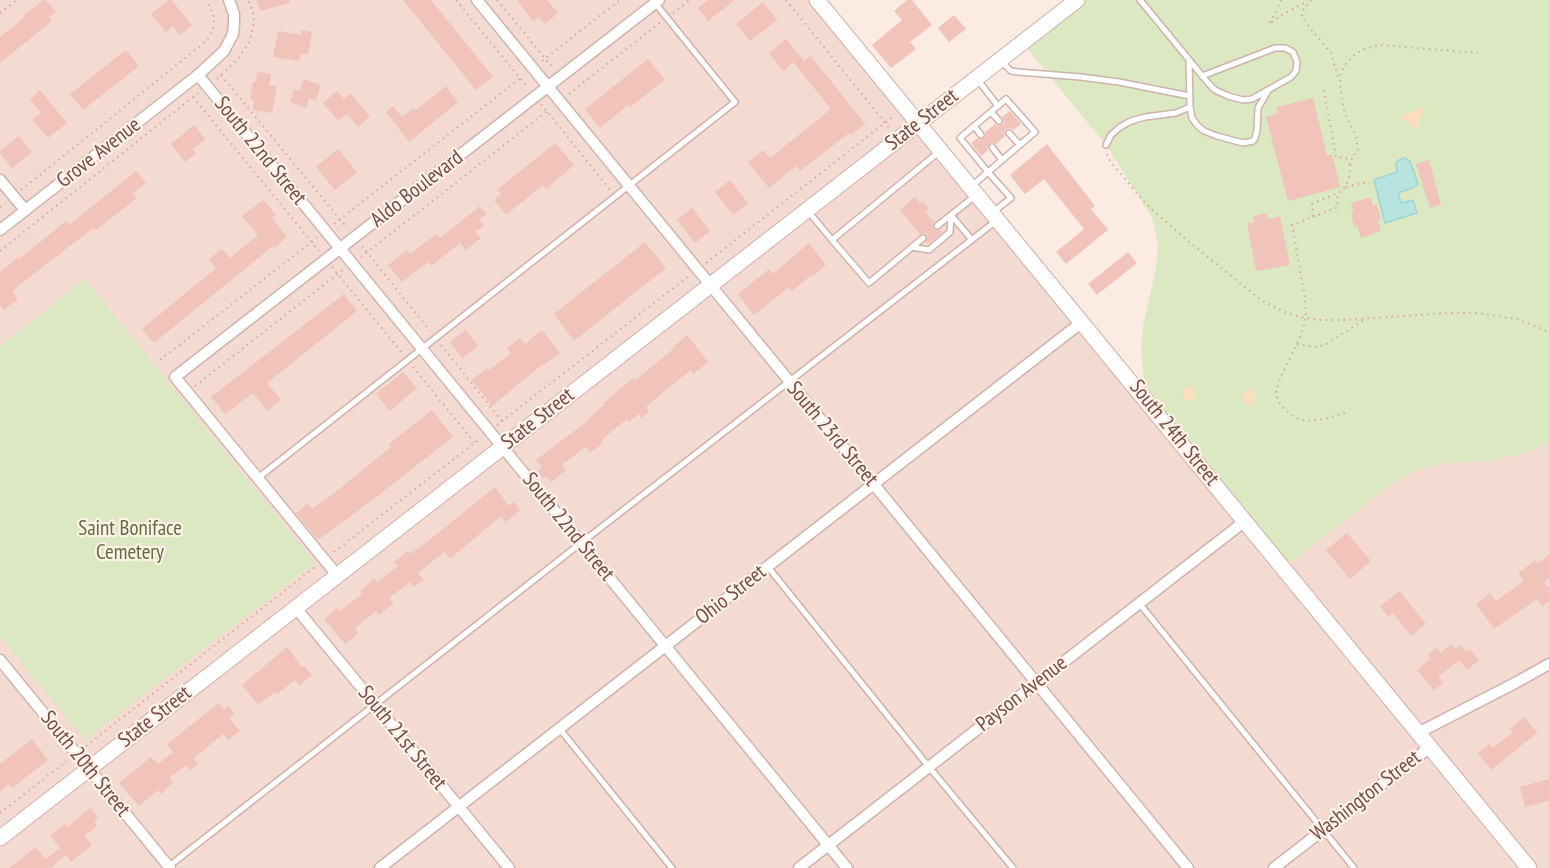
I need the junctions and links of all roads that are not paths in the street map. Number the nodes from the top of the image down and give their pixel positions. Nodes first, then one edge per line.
1 (229, 0) edge
2 (477, 0) edge
3 (817, 0) edge
4 (1077, 0) edge
5 (1140, 0) edge
6 (657, 1) edge
7 (1000, 60) junction
8 (1189, 60) junction
9 (198, 75) junction
10 (1202, 76) junction
11 (977, 78) junction
12 (548, 87) junction
13 (1269, 90) junction
14 (1190, 96) junction
15 (998, 106) junction
16 (1190, 107) junction
17 (991, 112) junction
18 (999, 121) dead end
19 (918, 124) junction
20 (974, 126) junction
21 (1009, 133) dead end
22 (981, 135) dead end
23 (1020, 145) junction
24 (1106, 145) road end
25 (992, 147) dead end
26 (940, 151) junction
27 (1002, 160) junction
28 (988, 172) junction
29 (0, 180) edge
30 (628, 185) junction
31 (973, 191) junction
32 (25, 210) junction
33 (807, 210) junction
34 (951, 215) junction
35 (994, 217) junction
36 (937, 226) dead end
37 (0, 230) edge
38 (923, 238) dead end
39 (832, 240) junction
40 (972, 240) junction
41 (912, 247) junction
42 (340, 249) junction
43 (710, 286) junction
44 (1082, 322) junction
45 (422, 349) junction
46 (789, 382) junction
47 (503, 447) junction
48 (258, 478) junction
49 (873, 484) junction
50 (1245, 520) junction
51 (581, 543) junction
52 (767, 566) junction
53 (337, 576) junction
54 (1139, 603) junction
55 (296, 608) junction
56 (665, 646) junction
57 (0, 660) edge
58 (1549, 663) edge
59 (1036, 683) junction
60 (375, 705) junction
61 (560, 728) junction
62 (1418, 733) junction
63 (1430, 747) junction
64 (929, 767) junction
65 (89, 769) junction
66 (459, 807) junction
67 (1322, 831) junction
68 (0, 838) edge
69 (828, 845) junction
70 (169, 868) edge
71 (380, 868) edge
72 (509, 868) edge
73 (672, 868) edge
74 (799, 868) edge
75 (847, 868) edge
76 (1013, 868) edge
77 (1188, 868) edge
78 (1274, 868) edge
79 (1354, 868) edge
80 (1529, 868) edge

1 - 9 street, Grove Avenue
2 - 12 street, South 23rd Street
3 - 19 street, South 24th Street
4 - 7 street, State Street
5 - 8 lane
6 - 12 street, Aldo Boulevard
6 - 30 lane
7 - 11 street, State Street
7 - 14 lane
8 - 10 lane
8 - 14 lane
9 - 32 street, Grove Avenue
9 - 42 street, South 22nd Street
10 - 13 lane
10 - 13 lane
11 - 15 lane
11 - 19 street, State Street
12 - 30 street, South 23rd Street
12 - 42 street, Aldo Boulevard
13 - 16 lane
14 - 16 lane
15 - 17 lane
15 - 23 lane
16 - 24 lane
17 - 18 lane
17 - 20 lane
19 - 26 street, South 24th Street
19 - 33 street, State Street
20 - 22 lane
20 - 28 lane
21 - 23 lane
23 - 27 lane
25 - 27 lane
26 - 31 street, South 24th Street
26 - 39 lane
27 - 28 lane
28 - 31 lane
28 - 35 lane
29 - 32 street
30 - 43 street, South 23rd Street
30 - 45 lane
31 - 34 lane
31 - 35 street, South 24th Street
32 - 37 street, Grove Avenue
33 - 39 lane
33 - 43 street, State Street
34 - 36 lane
34 - 40 lane
34 - 41 lane
35 - 40 lane
35 - 44 street, South 24th Street
38 - 41 lane
39 - 41 lane
40 - 46 lane
42 - 45 street, South 22nd Street
42 - 48 street, Aldo Boulevard
43 - 46 street, South 23rd Street
43 - 47 street, State Street
44 - 49 street, Ohio Street
44 - 50 street, South 24th Street
45 - 47 street, South 22nd Street
45 - 48 lane
46 - 49 street, South 23rd Street
46 - 51 lane
47 - 51 street, South 22nd Street
47 - 53 street, State Street
48 - 53 street
49 - 52 street, Ohio Street
49 - 59 street, South 23rd Street
50 - 54 street, Payson Avenue
50 - 62 street, South 24th Street
51 - 56 street, South 22nd Street
51 - 60 lane
52 - 56 street, Ohio Street
52 - 64 lane
53 - 55 street, State Street
54 - 59 street, Payson Avenue
54 - 67 lane
55 - 60 street, South 21st Street
55 - 65 street, State Street
56 - 61 street, Ohio Street
56 - 69 street, South 22nd Street
57 - 65 street, South 20th Street
58 - 62 street
59 - 64 street, Payson Avenue
59 - 77 street, South 23rd Street
60 - 66 street, South 21st Street
60 - 70 lane
61 - 66 street, Ohio Street
61 - 73 lane
62 - 63 street, South 24th Street
63 - 67 street, Washington Street
63 - 80 street, South 24th Street
64 - 69 street, Payson Avenue
64 - 76 lane
65 - 68 street, State Street
65 - 70 street, South 20th Street
66 - 71 street, Ohio Street
66 - 72 street, South 21st Street
67 - 78 street, Washington Street
67 - 79 lane
69 - 74 street, Payson Avenue
69 - 75 street, South 22nd Street

